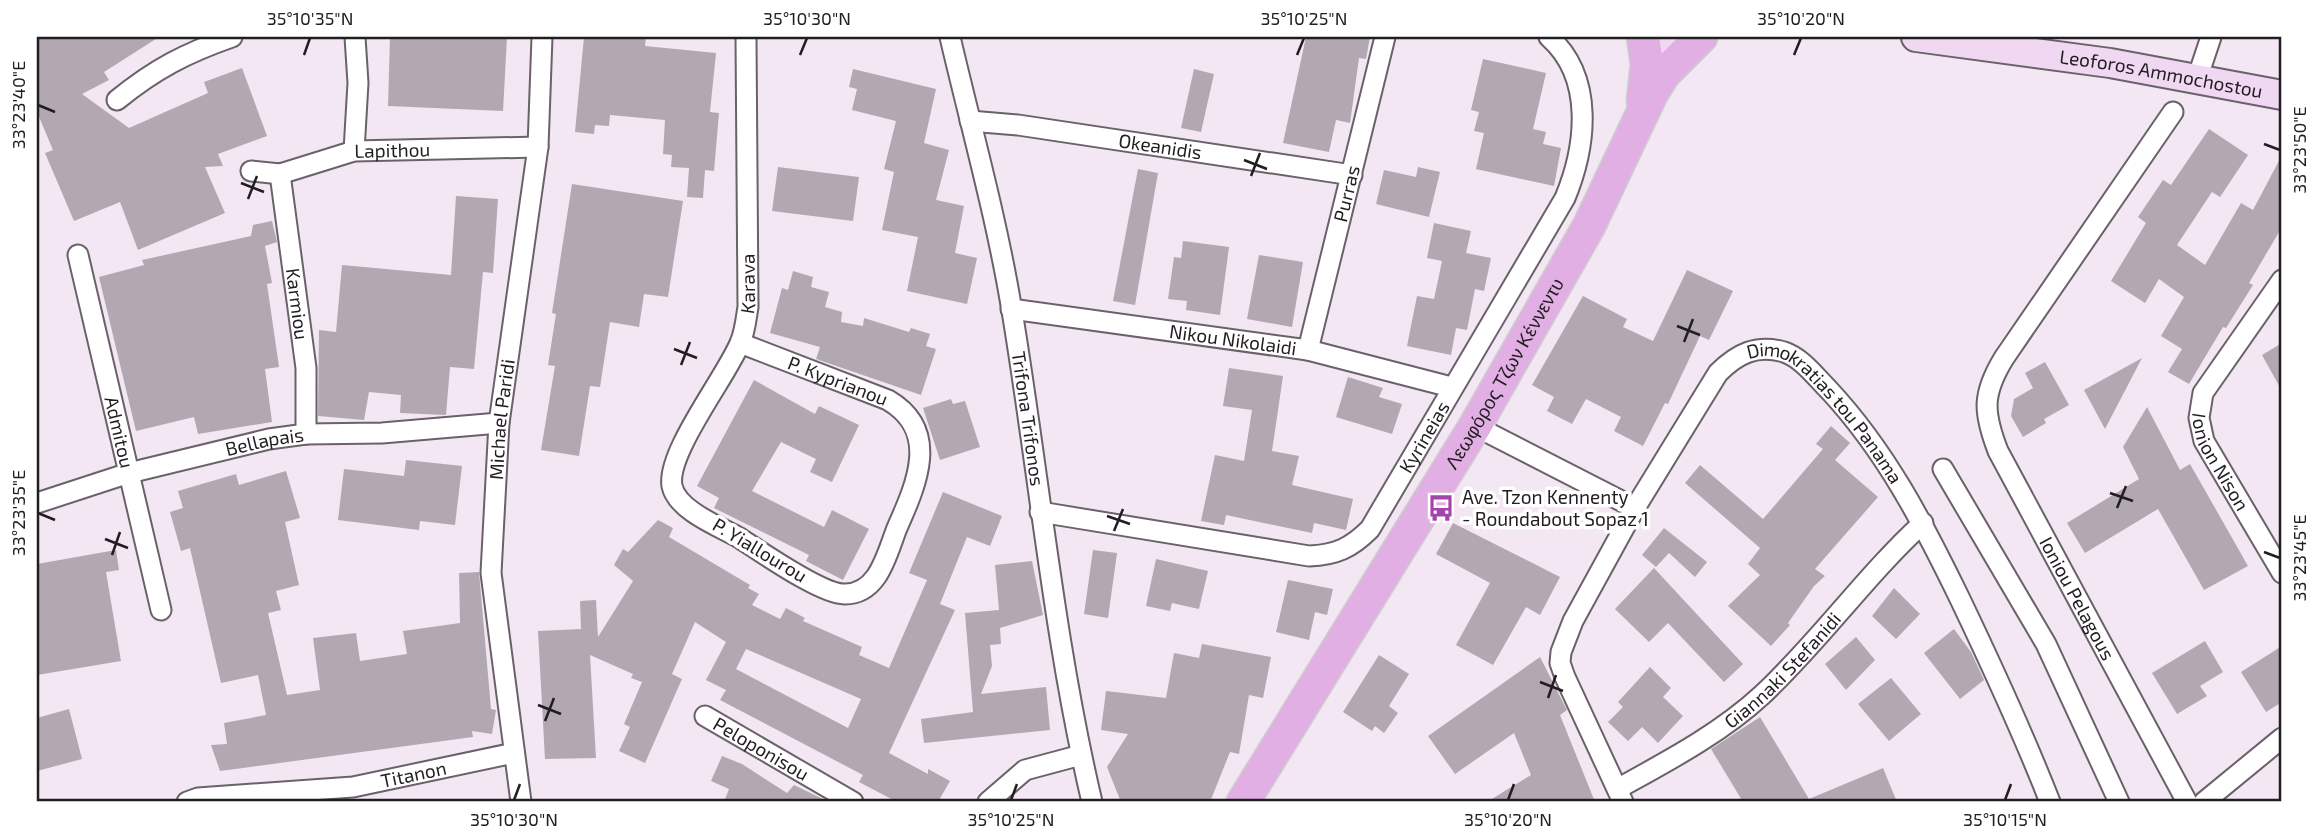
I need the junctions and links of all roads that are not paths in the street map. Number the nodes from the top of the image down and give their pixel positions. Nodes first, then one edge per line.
1 (232, 37) edge
2 (355, 37) edge
3 (542, 37) edge
4 (746, 37) edge
5 (950, 37) edge
6 (1385, 37) edge
7 (1549, 37) edge
8 (1643, 37) edge
9 (1652, 37) edge
10 (1699, 37) edge
11 (1916, 37) edge
12 (2211, 37) edge
13 (2197, 79) junction
14 (2282, 95) edge
15 (117, 100) dead end
16 (2174, 112) dead end
17 (1641, 113) junction
18 (970, 121) junction
19 (538, 147) junction
20 (354, 150) junction
21 (251, 171) dead end
22 (280, 174) junction
23 (1352, 175) junction
24 (78, 256) dead end
25 (2282, 280) edge
26 (1012, 309) junction
27 (740, 343) junction
28 (1308, 351) junction
29 (1451, 387) junction
30 (499, 423) junction
31 (1475, 426) junction
32 (306, 434) junction
33 (1943, 469) dead end
34 (129, 473) junction
35 (37, 503) edge
36 (687, 506) joint
37 (1635, 508) junction
38 (1040, 512) junction
39 (1923, 523) junction
40 (2282, 573) edge
41 (834, 592) joint
42 (160, 610) dead end
43 (705, 716) dead end
44 (2282, 738) edge
45 (514, 753) junction
46 (1081, 755) junction
47 (1621, 795) edge
48 (187, 802) edge
49 (521, 802) edge
50 (853, 802) edge
51 (988, 802) edge
52 (1093, 802) edge
53 (1243, 802) edge
54 (2050, 802) edge
55 (2119, 802) edge
56 (2187, 802) edge
57 (2204, 802) edge

1 - 15 street
2 - 20 street
3 - 19 street, Michael Paridi
4 - 27 street, Karava
5 - 18 street, Trifona Trifonos
6 - 23 street, Purras
7 - 29 street, Kyrineias
8 - 17 main road
9 - 10 main road
10 - 17 main road
11 - 13 main road, Leoforos Ammochostou
12 - 13 street
13 - 14 main road, Leoforos Ammochostou
16 - 56 street, Ioniou Pelagous
17 - 31 main road, Λεωφόρος Τζων Κέννεντυ
18 - 23 street, Okeanidis
18 - 26 street, Trifona Trifonos
19 - 20 street, Lapithou
19 - 30 street, Michael Paridi
20 - 22 street, Lapithou
21 - 22 street, Lapithou
22 - 32 street, Karmiou
23 - 28 street, Purras
24 - 34 street, Admitou
25 - 40 street, Ionion Nison
26 - 28 street, Nikou Nikolaidi
26 - 38 street, Trifona Trifonos
27 - 36 street, Karava
27 - 41 street, P. Kyprianou
28 - 29 street, Nikou Nikolaidi
29 - 38 street, Kyrineias
30 - 32 street, Bellapais
30 - 45 street, Michael Paridi
31 - 37 street
31 - 53 main road, Λεωφόρος Τζων Κέννεντυ
32 - 34 street, Bellapais
33 - 55 street
34 - 35 street, Bellapais
34 - 42 street, Admitou
36 - 41 street, P. Yiallourou
37 - 39 street, Dimokratias tou Panama
37 - 47 street, Dimokratias tou Panama
38 - 46 street, Trifona Trifonos
39 - 47 street, Giannaki Stefanidi
39 - 54 street, Dimokratias tou Panama
43 - 50 street, Peloponisou
44 - 57 street
45 - 48 street, Titanon
45 - 49 street, Michael Paridi
46 - 51 street
46 - 52 street, Trifona Trifonos

